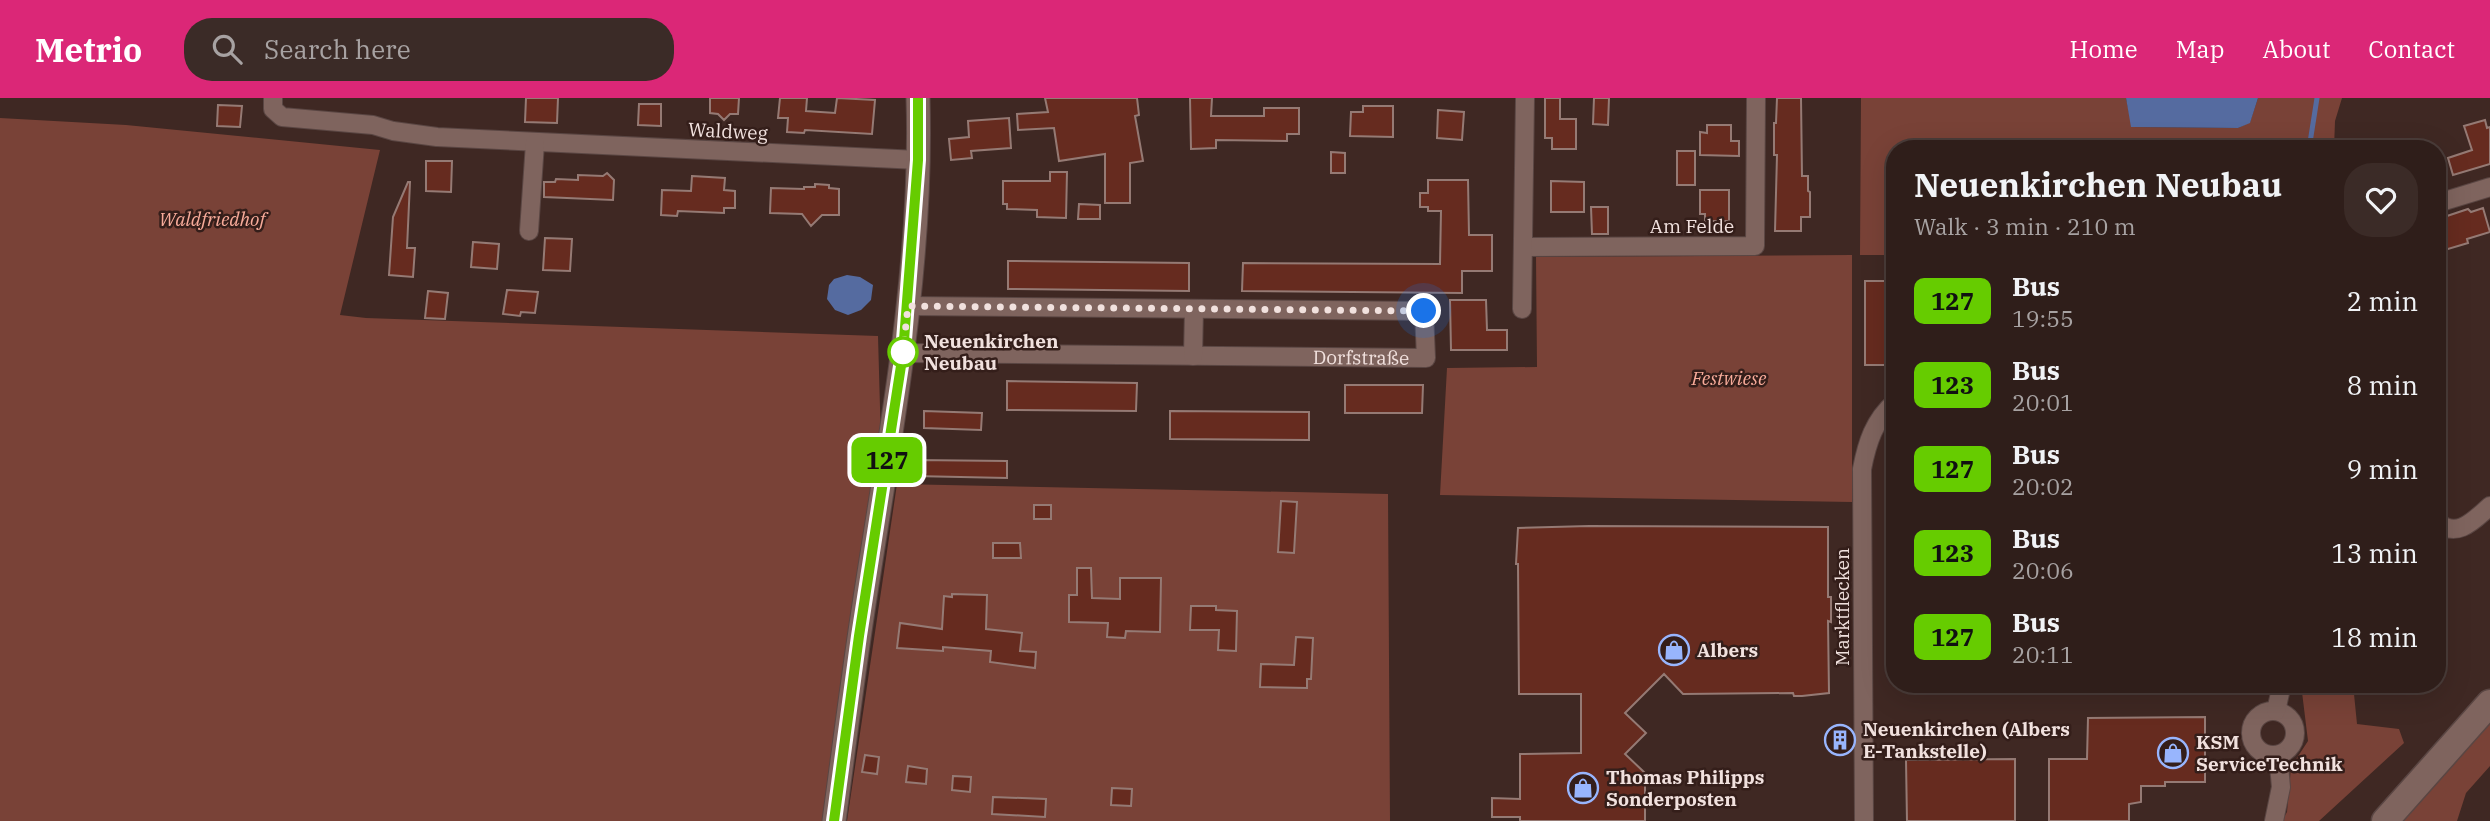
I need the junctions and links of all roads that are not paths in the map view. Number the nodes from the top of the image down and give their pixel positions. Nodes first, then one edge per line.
1 (273, 98) edge
2 (918, 98) edge
3 (1525, 98) edge
4 (1756, 98) edge
5 (535, 143) junction
6 (918, 160) junction
7 (2490, 187) edge
8 (2446, 201) edge
9 (529, 231) dead end
10 (1522, 247) junction
11 (908, 306) junction
12 (1194, 309) junction
13 (1522, 309) dead end
14 (903, 353) junction
15 (1193, 356) junction
16 (1886, 411) edge
17 (2490, 506) edge
18 (2446, 528) edge
19 (2279, 693) edge
20 (2490, 703) edge
21 (2276, 711) junction
22 (2278, 755) junction
23 (834, 821) edge
24 (1864, 821) edge
25 (2274, 821) edge
26 (2385, 821) edge

1 - 5 street, Waldweg
2 - 6 street
3 - 10 street
4 - 10 street, Am Felde
5 - 6 street, Waldweg
5 - 9 street
6 - 11 street
7 - 8 street
10 - 13 street
11 - 12 street, Dorfstraße
11 - 14 street
12 - 15 street
12 - 15 street, Dorfstraße
14 - 15 street, Dorfstraße
14 - 23 street
16 - 24 street, Marktflecken
17 - 18 street
19 - 21 street
20 - 26 main road
21 - 22 street
21 - 22 street
22 - 25 street

